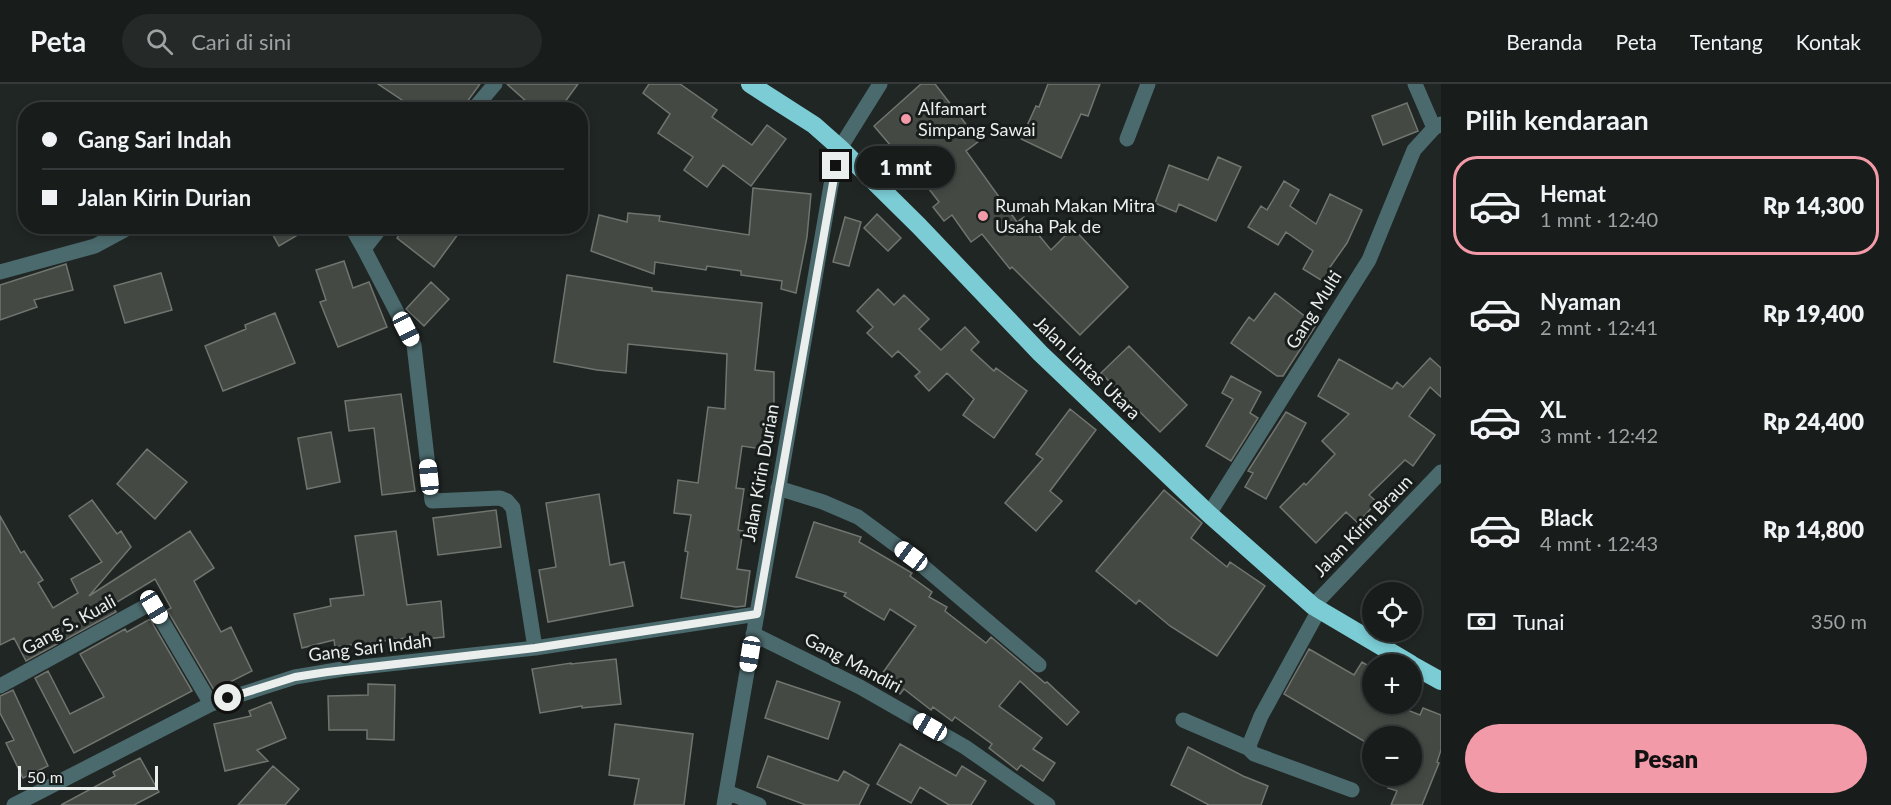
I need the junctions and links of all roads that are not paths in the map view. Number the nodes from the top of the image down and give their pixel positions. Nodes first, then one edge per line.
1 (495, 84) edge
2 (750, 84) edge
3 (880, 84) edge
4 (1148, 84) edge
5 (1415, 84) edge
6 (480, 102) edge
7 (1437, 126) edge
8 (1127, 139) dead end
9 (840, 148) junction
10 (117, 234) edge
11 (356, 234) edge
12 (376, 234) edge
13 (364, 249) junction
14 (0, 272) edge
15 (1441, 472) edge
16 (778, 488) junction
17 (1209, 514) junction
18 (1316, 608) junction
19 (757, 614) junction
20 (753, 634) junction
21 (535, 648) junction
22 (1393, 654) edge
23 (1039, 665) dead end
24 (1422, 671) edge
25 (1441, 681) edge
26 (0, 686) edge
27 (211, 704) junction
28 (1183, 720) dead end
29 (1248, 748) junction
30 (1352, 790) dead end
31 (726, 799) edge
32 (14, 805) edge
33 (759, 805) edge
34 (1048, 805) edge

1 - 6 street
2 - 9 highway, Jalan Lintas Utara
3 - 9 street, Jalan Kirin Durian
4 - 8 street
5 - 7 street
7 - 17 street, Gang Multi
9 - 16 street, Jalan Kirin Durian
9 - 17 highway, Jalan Lintas Utara
10 - 14 street
11 - 13 street
12 - 13 street
13 - 21 street
15 - 18 street, Jalan Kirin Braun
16 - 19 street, Jalan Kirin Durian
16 - 23 street
17 - 18 highway, Jalan Lintas Utara
18 - 22 highway, Jalan Lintas Utara
18 - 29 street, Jalan Kirin Braun
19 - 20 street, Jalan Kirin Durian
19 - 21 street, Gang Sari Indah
20 - 31 street, Jalan Kirin Durian
20 - 34 street, Gang Mandiri
21 - 27 street, Gang Sari Indah
24 - 25 highway, Jalan Lintas Utara
26 - 27 street, Gang S. Kuali
27 - 32 street, Gang Sari Indah
28 - 29 street
29 - 30 street
31 - 33 street

